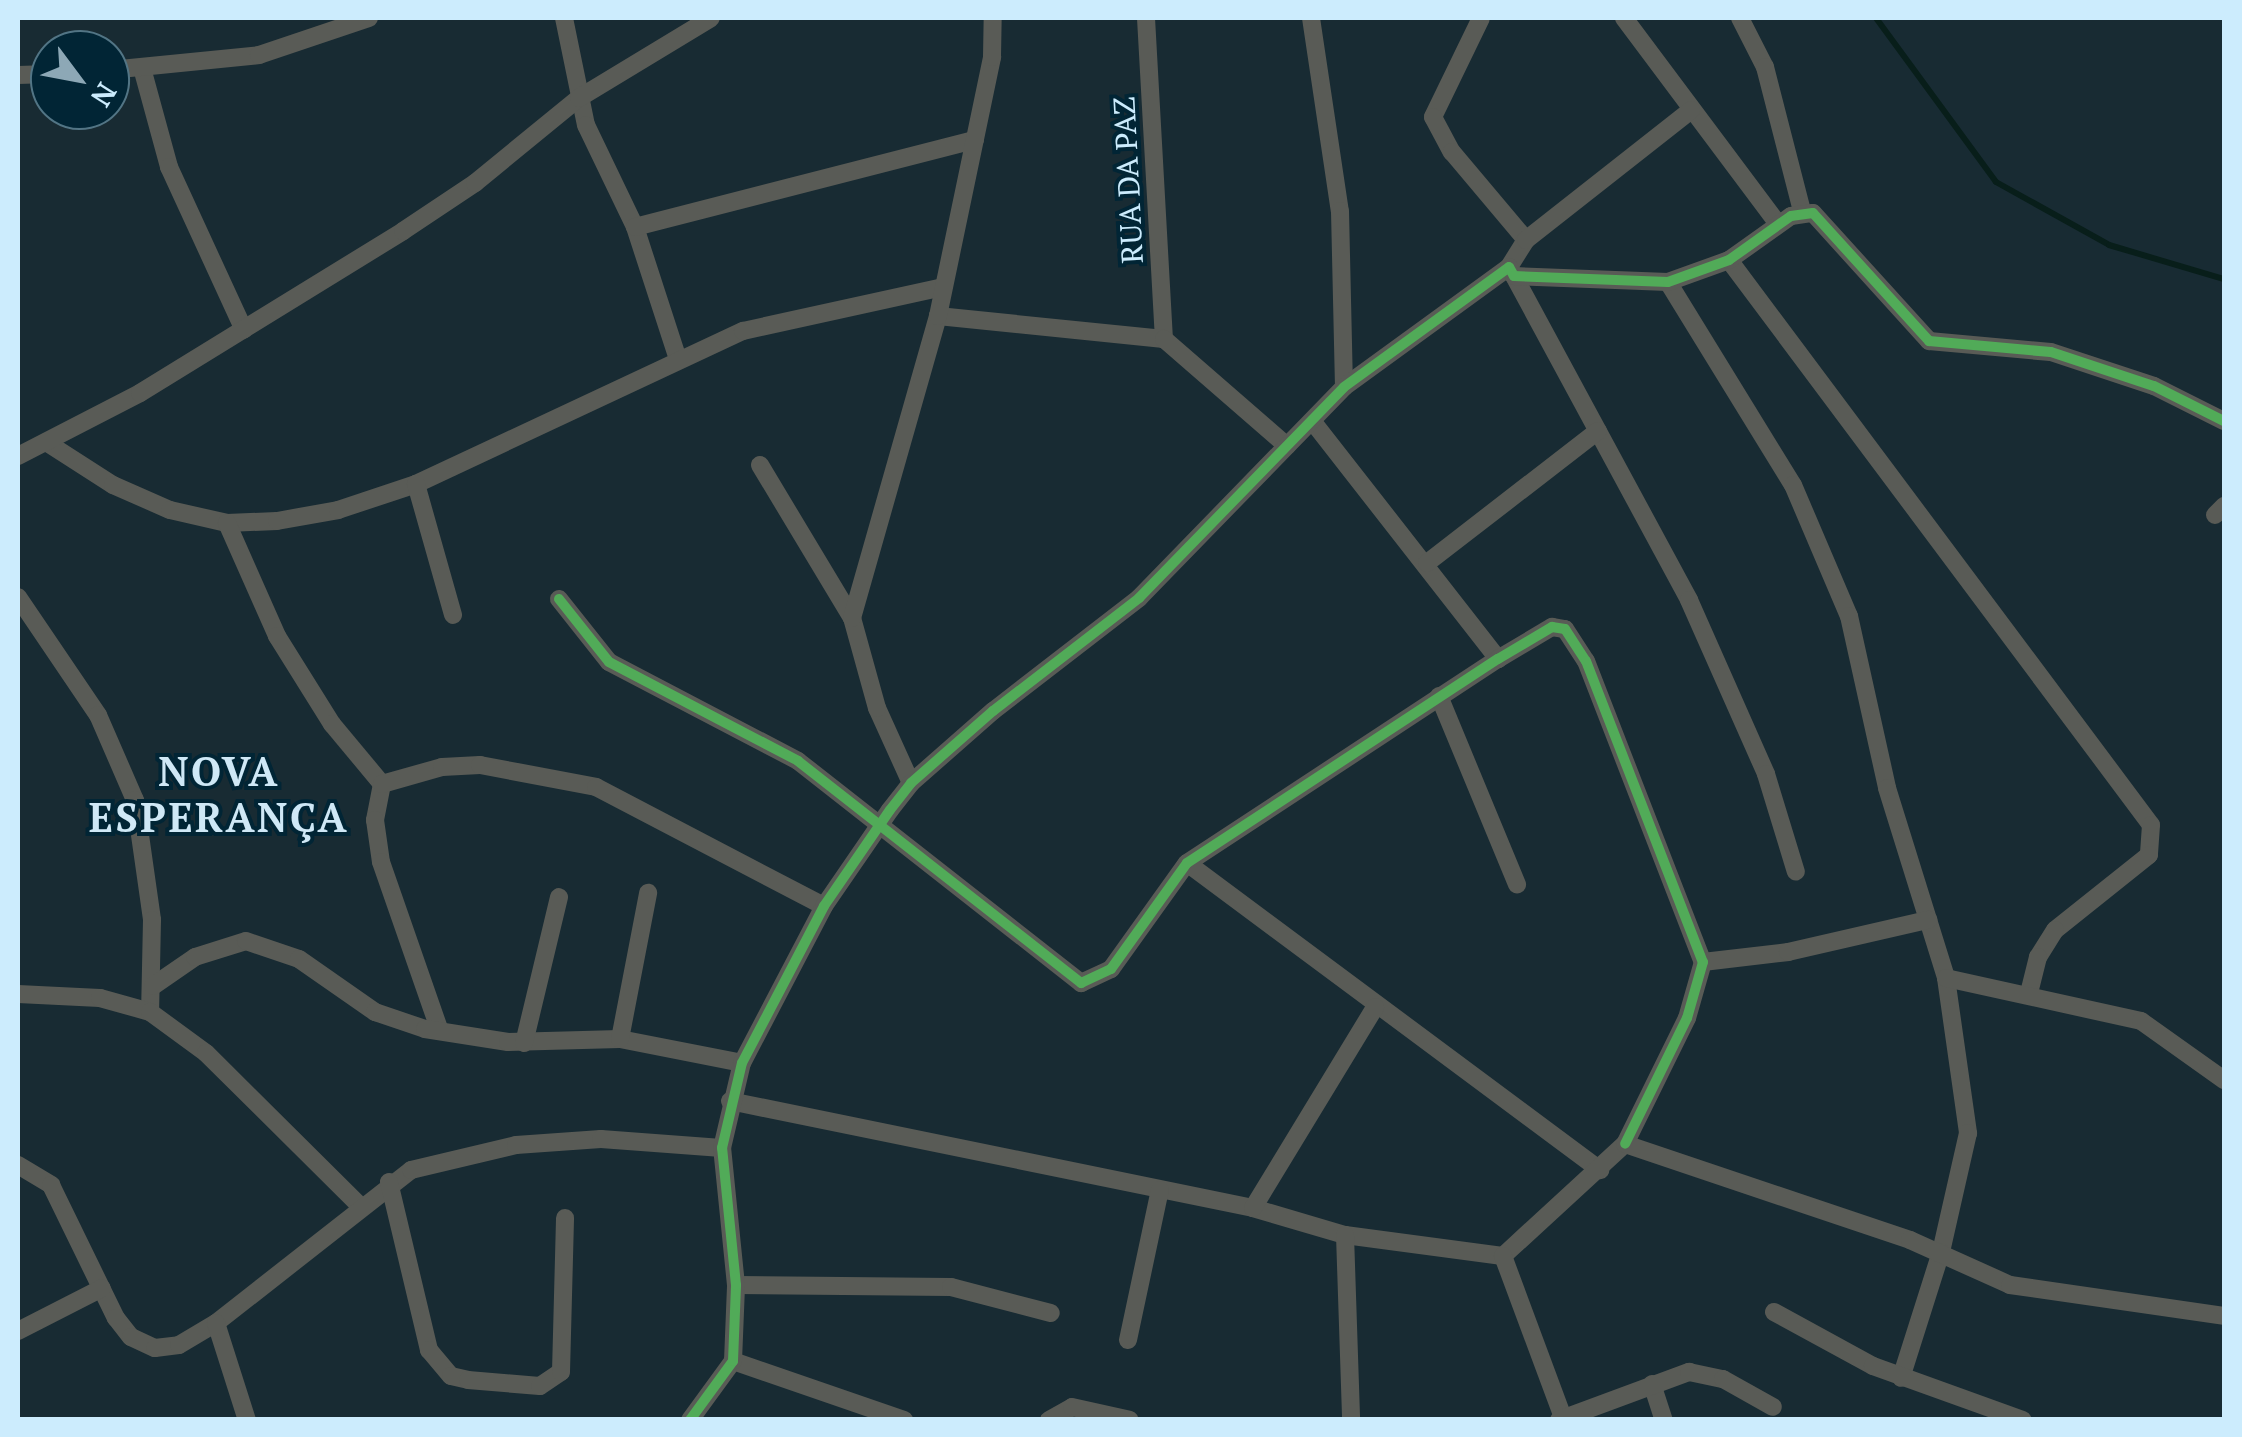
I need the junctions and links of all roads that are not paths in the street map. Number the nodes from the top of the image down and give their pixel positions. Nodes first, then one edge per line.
1 (368, 18) edge
2 (564, 18) edge
3 (711, 18) edge
4 (993, 18) edge
5 (1146, 18) edge
6 (1311, 18) edge
7 (1482, 18) edge
8 (1624, 18) edge
9 (1740, 18) edge
10 (142, 68) junction
11 (130, 69) edge
12 (579, 98) junction
13 (1690, 110) junction
14 (975, 140) junction
15 (1802, 211) junction
16 (1778, 224) junction
17 (635, 227) junction
18 (1526, 240) junction
19 (1729, 260) junction
20 (1511, 272) junction
21 (1668, 282) junction
22 (942, 287) junction
23 (938, 316) junction
24 (244, 330) junction
25 (1164, 339) junction
26 (677, 356) junction
27 (1344, 387) junction
28 (2224, 421) edge
29 (1313, 422) junction
30 (1598, 431) junction
31 (46, 442) junction
32 (1287, 446) junction
33 (18, 456) edge
34 (760, 465) dead end
35 (416, 484) junction
36 (227, 523) junction
37 (1427, 563) junction
38 (559, 599) dead end
39 (18, 600) edge
40 (453, 615) dead end
41 (852, 618) junction
42 (1498, 660) junction
43 (1440, 696) junction
44 (911, 782) junction
45 (382, 784) junction
46 (877, 829) junction
47 (1187, 862) junction
48 (1796, 872) dead end
49 (1517, 884) dead end
50 (648, 893) dead end
51 (559, 897) dead end
52 (824, 906) junction
53 (1928, 920) junction
54 (1703, 962) junction
55 (1946, 978) junction
56 (153, 986) junction
57 (18, 994) edge
58 (2029, 994) junction
59 (1375, 1007) junction
60 (150, 1012) junction
61 (440, 1031) junction
62 (620, 1039) junction
63 (524, 1043) junction
64 (742, 1064) junction
65 (2224, 1080) edge
66 (730, 1101) junction
67 (1626, 1144) junction
68 (722, 1148) junction
69 (18, 1165) edge
70 (1600, 1170) junction
71 (389, 1182) junction
72 (1160, 1190) junction
73 (360, 1206) junction
74 (1253, 1208) junction
75 (565, 1218) dead end
76 (1346, 1235) junction
77 (1942, 1252) junction
78 (1503, 1256) junction
79 (736, 1285) junction
80 (102, 1288) junction
81 (1774, 1312) dead end
82 (1050, 1313) dead end
83 (2224, 1316) edge
84 (216, 1323) junction
85 (18, 1331) edge
86 (1128, 1340) dead end
87 (733, 1362) junction
88 (1901, 1378) junction
89 (1652, 1384) junction
90 (1773, 1408) dead end
91 (1562, 1419) edge
92 (247, 1420) edge
93 (690, 1420) edge
94 (904, 1420) edge
95 (1048, 1420) edge
96 (1130, 1420) edge
97 (1351, 1420) edge
98 (1664, 1420) edge
99 (2023, 1420) edge

1 - 10 street
2 - 12 street
3 - 12 street
4 - 14 street
5 - 25 street, RUA DA PAZ
6 - 27 street
7 - 18 street
8 - 13 street
9 - 15 street
10 - 11 street
10 - 24 street
12 - 17 street
12 - 24 street
13 - 16 street
13 - 18 street
14 - 17 street
14 - 22 street
15 - 16 street
15 - 28 street
16 - 19 street
17 - 26 street
18 - 20 street
19 - 21 street
19 - 58 street
20 - 21 street
20 - 27 street
20 - 30 street
21 - 53 street
22 - 23 street
22 - 26 street
23 - 25 street
23 - 41 street
24 - 31 street
25 - 32 street
26 - 35 street
27 - 29 street
29 - 32 street
29 - 37 street
30 - 37 street
30 - 48 street
31 - 33 street
31 - 36 street
32 - 44 street
34 - 41 street
35 - 36 street
35 - 40 street
36 - 45 street
37 - 42 street
38 - 46 street
39 - 56 street
41 - 44 street
42 - 43 street
42 - 54 street
43 - 47 street
43 - 49 street
44 - 46 street
45 - 52 street
45 - 61 street
46 - 47 street
46 - 52 street
47 - 59 street
50 - 62 street
51 - 63 street
52 - 64 street
53 - 54 street
53 - 55 street
54 - 67 street
55 - 58 street
55 - 77 street
56 - 60 street
56 - 61 street
57 - 60 street
58 - 65 street
59 - 70 street
59 - 74 street
60 - 73 street
61 - 63 street
62 - 63 street
62 - 64 street
64 - 66 street
66 - 68 street
66 - 72 street
67 - 70 street
67 - 77 street
68 - 71 street
68 - 79 street
69 - 80 street
70 - 78 street
71 - 73 street
71 - 75 street
72 - 74 street
72 - 86 street
73 - 84 street
74 - 76 street
76 - 78 street
76 - 97 street
77 - 83 street
77 - 88 street
78 - 91 street
79 - 82 street
79 - 87 street
80 - 84 street
80 - 85 street
81 - 88 street
84 - 92 street
87 - 93 street
87 - 94 street
88 - 99 street
89 - 90 street
89 - 91 street
89 - 98 street
95 - 96 street

